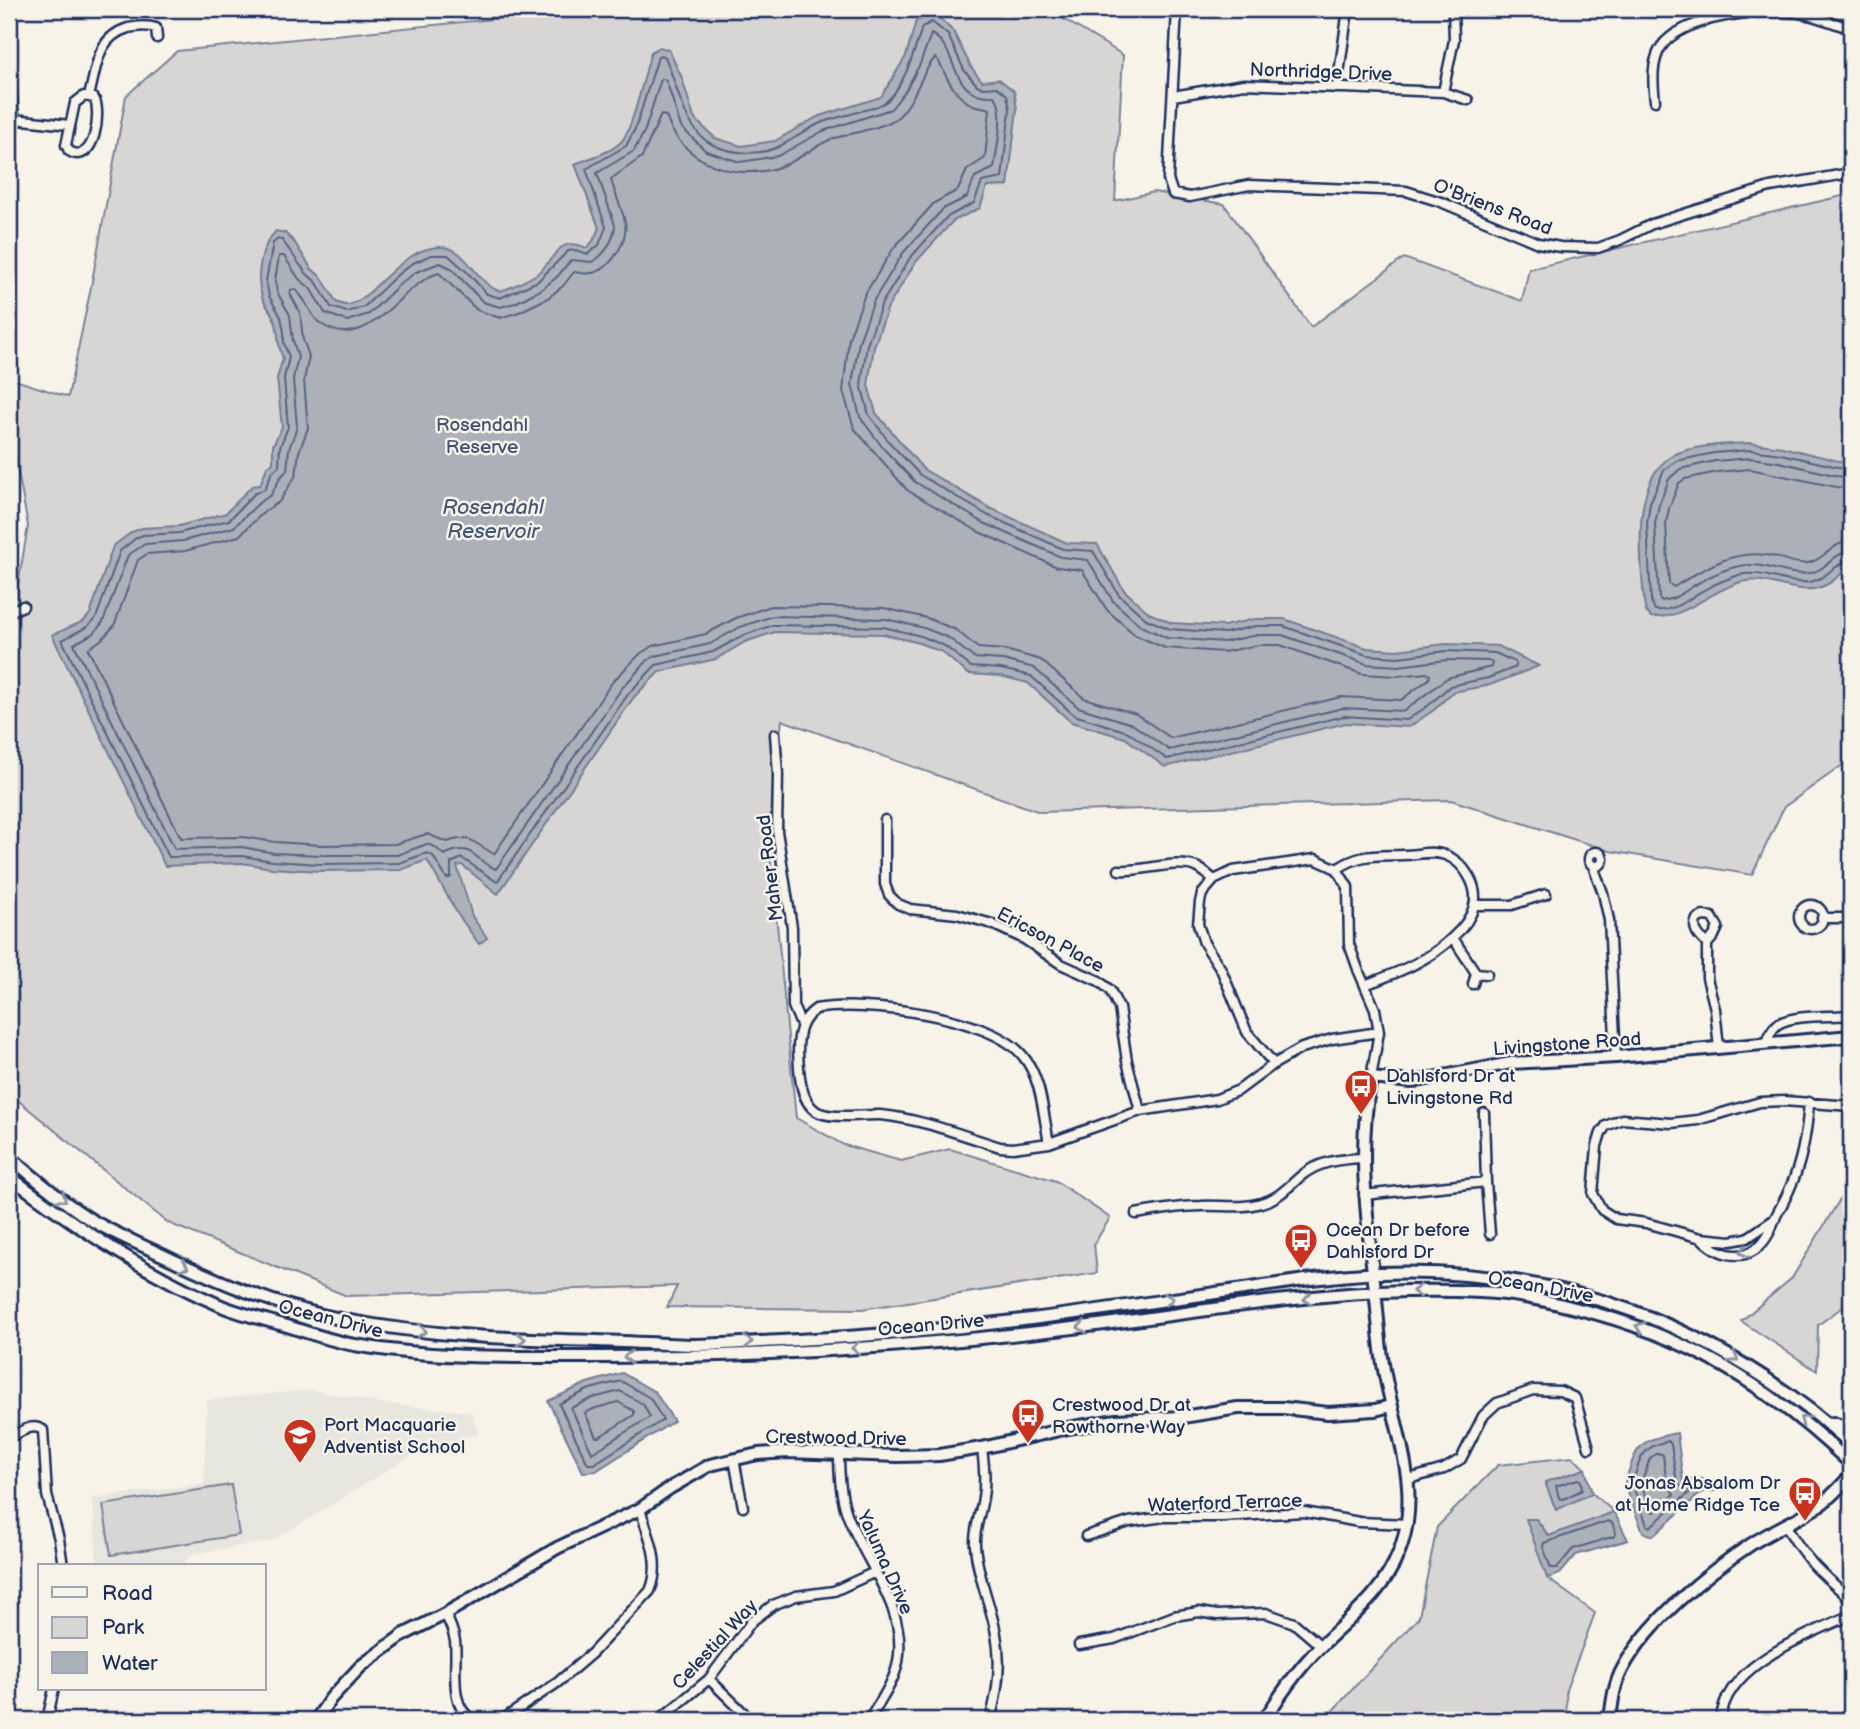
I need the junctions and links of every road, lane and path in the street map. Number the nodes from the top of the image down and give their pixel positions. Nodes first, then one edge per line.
1 (1177, 9) edge
2 (1348, 9) edge
3 (1453, 9) edge
4 (1774, 10) edge
5 (1851, 29) edge
6 (157, 38) dead end
7 (9, 65) edge
8 (1337, 88) junction
9 (1443, 92) junction
10 (89, 96) junction
11 (1173, 96) junction
12 (1468, 100) dead end
13 (1655, 100) dead end
14 (14, 119) junction
15 (69, 125) junction
16 (9, 147) edge
17 (1851, 173) edge
18 (23, 606) dead end
19 (9, 611) edge
20 (775, 734) dead end
21 (886, 820) dead end
22 (1592, 866) dead end
23 (1337, 869) junction
24 (1119, 870) dead end
25 (1214, 880) junction
26 (1546, 894) dead end
27 (1475, 905) junction
28 (1822, 918) dead end
29 (1851, 918) edge
30 (1453, 938) junction
31 (1707, 944) dead end
32 (1476, 973) junction
33 (1487, 974) dead end
34 (1473, 984) dead end
35 (1365, 985) junction
36 (793, 998) junction
37 (811, 1013) junction
38 (1851, 1014) edge
39 (801, 1025) junction
40 (1379, 1032) junction
41 (1851, 1036) edge
42 (1767, 1044) junction
43 (1719, 1048) junction
44 (1616, 1057) junction
45 (1273, 1064) junction
46 (1371, 1079) junction
47 (1809, 1102) junction
48 (1851, 1107) edge
49 (1140, 1111) junction
50 (1484, 1113) dead end
51 (1049, 1143) junction
52 (9, 1156) edge
53 (1363, 1158) junction
54 (9, 1176) edge
55 (1486, 1182) junction
56 (1364, 1195) junction
57 (1136, 1214) dead end
58 (1775, 1219) junction
59 (1490, 1234) dead end
60 (1701, 1238) junction
61 (1373, 1274) junction
62 (1376, 1293) junction
63 (342, 1320) junction
64 (334, 1340) junction
65 (1391, 1406) junction
66 (1824, 1419) junction
67 (1851, 1429) edge
68 (9, 1437) edge
69 (1851, 1444) edge
70 (982, 1448) junction
71 (1589, 1448) dead end
72 (839, 1453) junction
73 (734, 1459) junction
74 (1851, 1464) edge
75 (1851, 1475) edge
76 (1409, 1479) junction
77 (743, 1507) dead end
78 (639, 1509) junction
79 (1408, 1524) junction
80 (1785, 1524) junction
81 (1086, 1536) dead end
82 (63, 1564) edge
83 (875, 1572) junction
84 (1851, 1599) edge
85 (445, 1614) junction
86 (1851, 1615) edge
87 (1079, 1645) dead end
88 (1321, 1646) junction
89 (709, 1679) junction
90 (54, 1690) edge
91 (47, 1720) edge
92 (317, 1720) edge
93 (474, 1720) edge
94 (502, 1720) edge
95 (659, 1720) edge
96 (751, 1720) edge
97 (869, 1720) edge
98 (990, 1720) edge
99 (1184, 1720) edge
100 (1212, 1720) edge
101 (1264, 1720) edge
102 (1610, 1720) edge
103 (1721, 1720) edge

1 - 11 street, O'Briens Road
2 - 8 street
3 - 9 street
4 - 5 street
4 - 13 street
6 - 10 street
7 - 14 street
8 - 9 street, Northridge Drive
8 - 11 street, Northridge Drive
9 - 12 street, Northridge Drive
10 - 15 street
10 - 15 street
11 - 17 street, O'Briens Road
14 - 15 street
14 - 16 street
18 - 19 street
20 - 36 street, Maher Road
21 - 49 street, Ericson Place
22 - 44 street
23 - 25 street
23 - 27 street
23 - 35 street
24 - 25 street
25 - 45 street
26 - 27 street
27 - 30 street
28 - 29 street
30 - 32 street
30 - 35 street
31 - 43 street
32 - 33 street
32 - 34 street
35 - 40 street
36 - 37 street
36 - 39 street, Maher Road
37 - 39 street
37 - 51 street
38 - 42 street
39 - 51 street, Maher Road
40 - 45 street
40 - 46 street
41 - 42 main road, Livingstone Road
42 - 43 main road, Livingstone Road
43 - 44 main road, Livingstone Road
44 - 46 main road, Livingstone Road
45 - 49 street
46 - 53 main road
47 - 48 street
47 - 58 street
47 - 60 street
49 - 51 street
50 - 55 street
52 -> 63 main road, Ocean Drive
53 - 56 main road
53 - 57 street
54 - 64 main road, Ocean Drive
55 - 56 street
55 - 59 street
56 - 61 main road
58 - 60 street
58 -> 60 street
61 - 62 main road
63 -> 61 main road, Ocean Drive
61 -> 66 main road, Ocean Drive
62 -> 64 main road, Ocean Drive
62 - 65 main road
74 -> 62 main road, Ocean Drive
63 - 64 main road
65 - 70 main road, Crestwood Drive
65 - 76 main road
66 - 67 main road
66 - 69 main road, Ocean Drive
68 - 82 street
70 - 72 main road, Crestwood Drive
70 - 98 street
71 - 76 street
72 - 73 main road, Crestwood Drive
72 - 83 street, Yaluma Drive
73 - 77 street
73 - 78 main road, Crestwood Drive
75 - 80 main road
76 - 79 main road
78 - 85 main road, Crestwood Drive
78 - 94 street
79 - 81 street, Waterford Terrace
79 - 88 main road
80 - 84 street
80 - 102 main road
83 - 89 street, Celestial Way
83 - 97 street, Yaluma Drive
85 - 92 main road, Crestwood Drive
85 - 93 street
86 - 103 street
87 - 88 street
88 - 101 main road
89 - 95 street, Celestial Way
89 - 96 street
90 - 91 street
99 - 100 street

